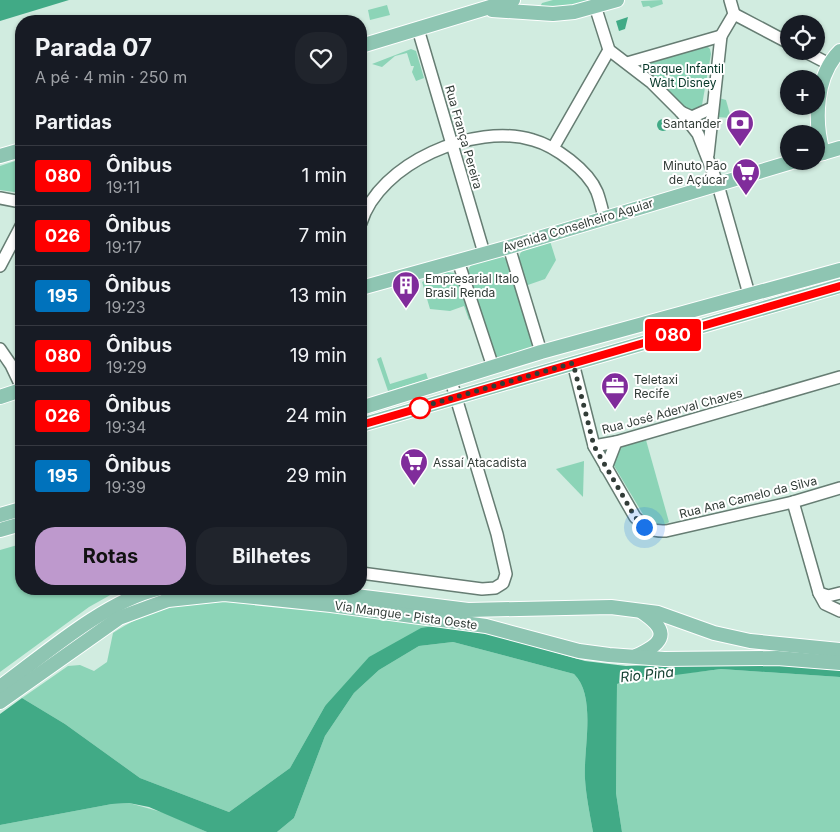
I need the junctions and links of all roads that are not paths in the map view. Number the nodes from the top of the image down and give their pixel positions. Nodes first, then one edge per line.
1 (513, 0) edge
2 (617, 0) edge
3 (730, 0) edge
4 (595, 6) junction
5 (480, 10) junction
6 (734, 14) junction
7 (418, 29) junction
8 (721, 36) junction
9 (780, 38) edge
10 (367, 44) edge
11 (609, 50) junction
12 (840, 51) edge
13 (821, 60) edge
14 (627, 63) junction
15 (829, 64) junction
16 (712, 108) junction
17 (681, 112) junction
18 (816, 125) edge
19 (453, 144) junction
20 (553, 148) junction
21 (840, 148) edge
22 (15, 152) edge
23 (825, 152) edge
24 (0, 156) edge
25 (708, 157) junction
26 (780, 165) edge
27 (718, 184) junction
28 (0, 198) edge
29 (367, 200) edge
30 (15, 201) edge
31 (604, 218) junction
32 (15, 237) edge
33 (509, 247) junction
34 (484, 253) junction
35 (458, 261) junction
36 (0, 266) edge
37 (840, 270) edge
38 (367, 284) edge
39 (840, 286) edge
40 (749, 294) junction
41 (0, 349) edge
42 (541, 352) junction
43 (573, 363) junction
44 (493, 367) junction
45 (15, 373) edge
46 (840, 378) edge
47 (451, 381) junction
48 (15, 392) edge
49 (0, 397) edge
50 (456, 397) junction
51 (367, 406) edge
52 (367, 423) edge
53 (616, 442) junction
54 (594, 446) junction
55 (606, 468) junction
56 (840, 488) edge
57 (793, 502) junction
58 (15, 511) edge
59 (0, 515) edge
60 (15, 526) edge
61 (0, 530) edge
62 (367, 574) edge
63 (829, 594) edge
64 (141, 595) edge
65 (215, 595) edge
66 (234, 595) edge
67 (348, 595) edge
68 (639, 610) junction
69 (840, 611) edge
70 (840, 650) edge
71 (635, 656) junction
72 (840, 663) edge
73 (0, 687) edge
74 (0, 702) edge

1 - 5 main road
2 - 4 main road
3 - 6 street
4 - 5 main road
4 - 11 street
5 - 7 main road
6 - 8 street
6 - 9 street
7 - 10 main road
7 - 19 street, Rua França Pereira
8 - 14 street
8 - 16 street
11 - 14 street
11 - 20 street
12 - 15 main road
13 - 15 street
14 - 17 street
15 - 18 main road
16 - 17 street
16 - 25 street
17 - 25 street
19 - 20 street
19 - 29 street
19 - 34 street, Rua França Pereira
20 - 31 street
21 - 23 main road
22 - 24 main road
25 - 27 street
26 - 27 main road, Avenida Conselheiro Aguiar
27 - 31 main road, Avenida Conselheiro Aguiar
27 - 40 street
28 - 30 street
31 - 33 main road, Avenida Conselheiro Aguiar
32 - 36 street
33 - 34 main road, Avenida Conselheiro Aguiar
33 - 42 street
34 - 35 main road, Avenida Conselheiro Aguiar
35 - 38 main road, Avenida Conselheiro Aguiar
35 - 44 street
37 - 40 main road
39 - 43 main road
40 - 42 main road
41 - 45 street
42 - 44 main road
43 - 50 main road
43 - 54 street, Rua José Aderval Chaves
44 - 47 main road
46 - 53 street, Rua José Aderval Chaves
47 - 50 street
47 - 51 main road
48 - 49 main road
50 - 52 main road
50 - 62 street
53 - 54 street, Rua José Aderval Chaves
53 - 55 street
54 - 55 street, Rua Ana Camelo da Silva
55 - 57 street, Rua Ana Camelo da Silva
56 - 57 street, Rua Ana Camelo da Silva
57 - 63 street
58 - 59 main road
60 - 61 main road
63 - 69 street
64 - 73 main road
65 - 74 main road, Via Mangue - Pista Oeste
66 - 71 main road, Via Mangue - Pista Oeste
67 - 68 main road
68 - 70 main road
68 - 71 main road
71 - 72 main road, Via Mangue - Pista Oeste

